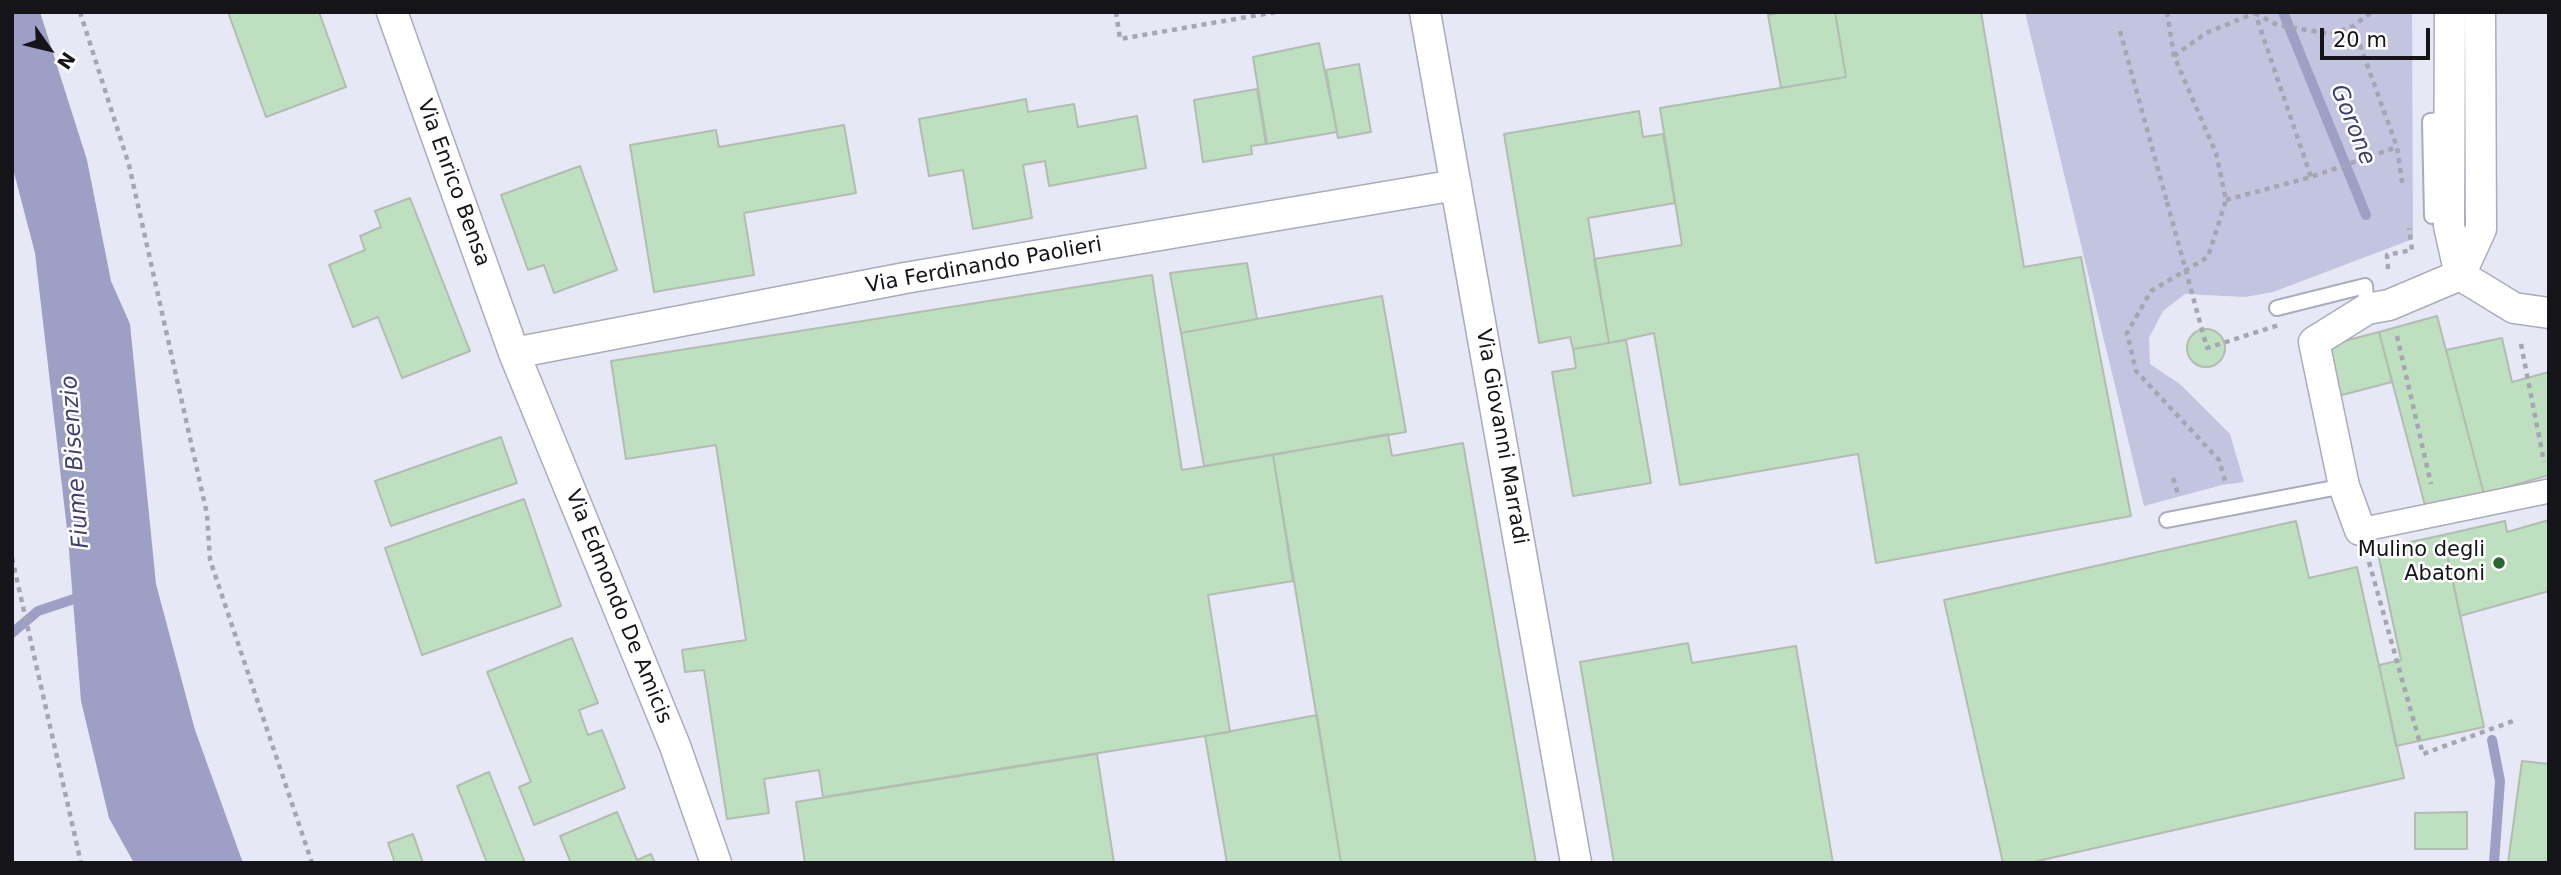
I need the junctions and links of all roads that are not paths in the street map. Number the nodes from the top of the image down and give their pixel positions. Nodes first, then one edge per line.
1 (393, 12) edge
2 (1424, 12) edge
3 (2450, 12) edge
4 (2480, 12) edge
5 (2451, 120) junction
6 (1456, 185) junction
7 (2432, 216) dead end
8 (2460, 275) junction
9 (2277, 307) dead end
10 (2367, 309) junction
11 (2549, 313) edge
12 (514, 353) junction
13 (2547, 481) edge
14 (2344, 486) junction
15 (2167, 520) dead end
16 (2360, 530) joint
17 (716, 863) edge
18 (1576, 863) edge

1 - 12 street, Via Enrico Bensa
2 - 6 street, Via Giovanni Marradi
3 - 5 street
4 - 8 street
5 - 7 lane
5 - 8 street
6 - 12 street, Via Ferdinando Paolieri
6 - 18 street, Via Giovanni Marradi
8 - 10 street
8 - 11 street
9 - 10 lane
10 - 14 street
12 - 17 street, Via Edmondo De Amicis
13 - 16 street
14 - 15 lane
14 - 16 street

